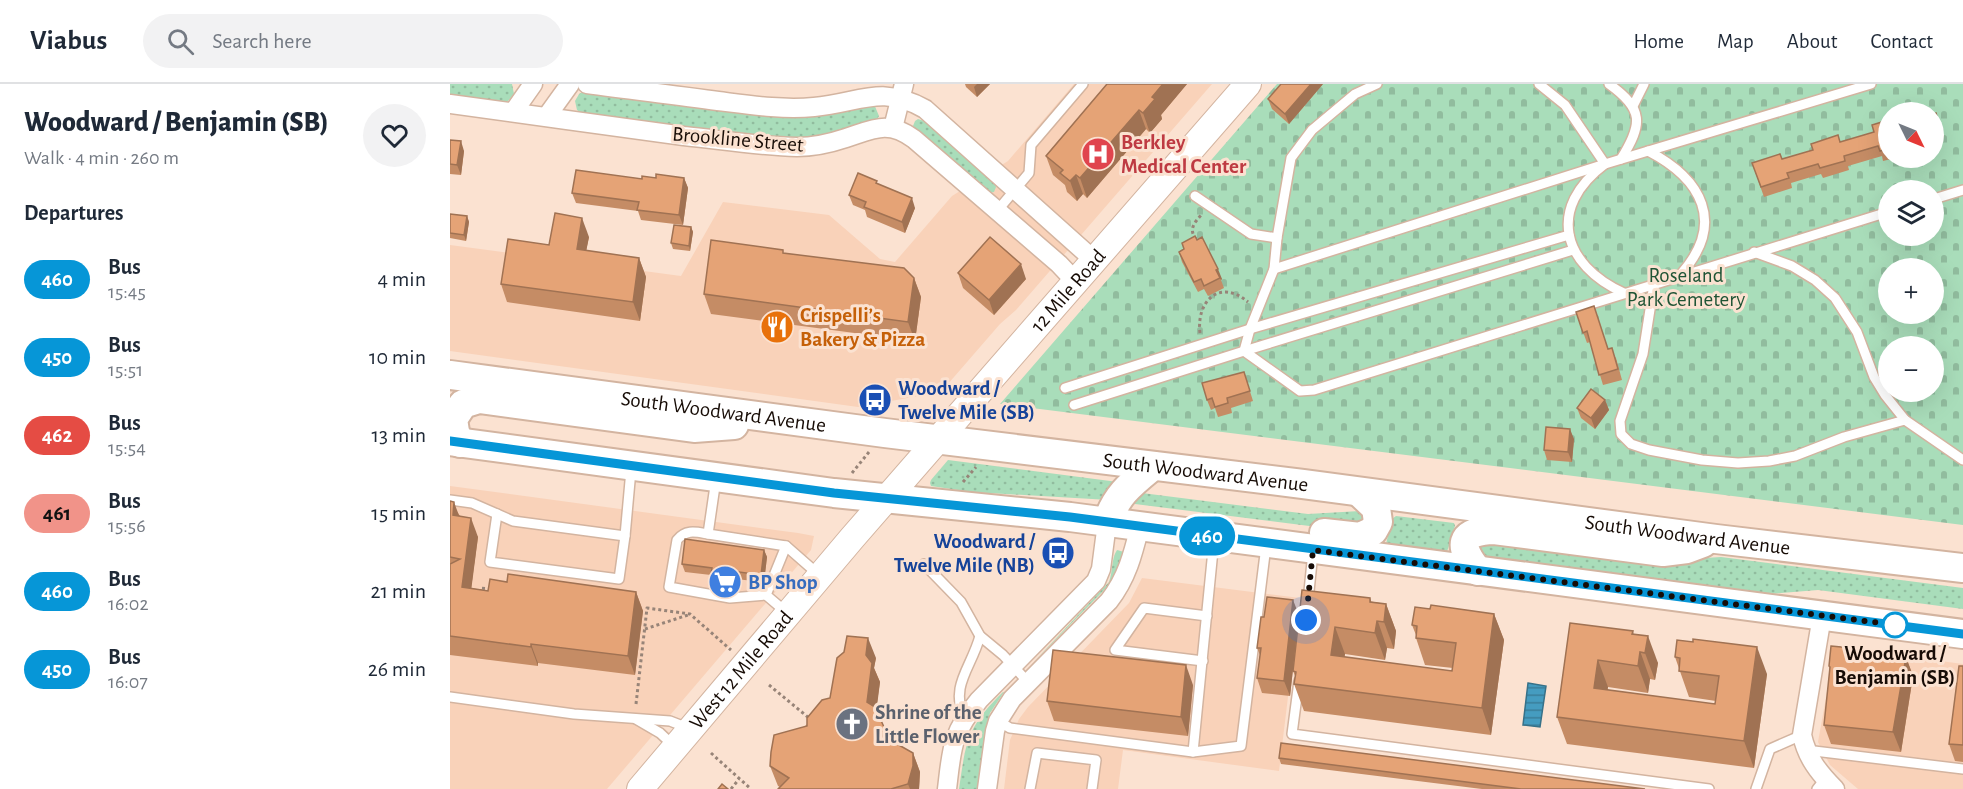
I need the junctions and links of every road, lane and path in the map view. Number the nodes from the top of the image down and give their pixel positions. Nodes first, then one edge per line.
1 (533, 84) edge
2 (570, 84) edge
3 (587, 84) edge
4 (1083, 84) edge
5 (1248, 84) edge
6 (1377, 84) edge
7 (1539, 84) edge
8 (1609, 84) edge
9 (1644, 84) edge
10 (1871, 84) edge
11 (902, 89) edge
12 (450, 104) edge
13 (1633, 106) junction
14 (514, 111) junction
15 (547, 116) junction
16 (893, 128) junction
17 (1648, 151) junction
18 (1621, 159) junction
19 (1605, 164) junction
20 (1014, 190) junction
21 (1963, 190) edge
22 (1196, 196) dead end
23 (1944, 196) edge
24 (1209, 206) junction
25 (997, 211) junction
26 (1878, 215) edge
27 (1569, 235) junction
28 (1277, 238) junction
29 (1197, 242) edge
30 (1573, 250) junction
31 (1754, 252) junction
32 (1095, 261) junction
33 (1274, 269) junction
34 (1680, 276) junction
35 (1076, 282) junction
36 (1654, 284) junction
37 (1624, 293) junction
38 (1257, 313) junction
39 (1250, 329) junction
40 (1204, 344) junction
41 (1244, 351) junction
42 (450, 375) edge
43 (1065, 388) dead end
44 (1074, 405) dead end
45 (793, 420) junction
46 (1905, 420) junction
47 (940, 439) junction
48 (455, 442) edge
49 (870, 451) dead end
50 (1963, 460) edge
51 (979, 463) dead end
52 (632, 465) junction
53 (1153, 466) junction
54 (849, 475) dead end
55 (716, 476) junction
56 (958, 488) dead end
57 (1359, 492) junction
58 (889, 498) junction
59 (450, 500) edge
60 (497, 514) junction
61 (1107, 523) junction
62 (1140, 526) junction
63 (708, 534) junction
64 (625, 536) junction
65 (1215, 537) junction
66 (1716, 539) junction
67 (1266, 544) junction
68 (786, 546) junction
69 (1313, 550) junction
70 (924, 564) dead end
71 (1963, 568) edge
72 (1478, 571) junction
73 (821, 576) junction
74 (491, 589) edge
75 (766, 595) junction
76 (479, 598) edge
77 (636, 607) edge
78 (647, 608) junction
79 (1307, 609) edge
80 (690, 614) junction
81 (788, 614) junction
82 (1963, 614) edge
83 (1207, 616) junction
84 (1822, 616) junction
85 (645, 629) junction
86 (1963, 634) edge
87 (980, 636) junction
88 (731, 650) dead end
89 (1203, 661) junction
90 (1013, 665) junction
91 (1300, 666) edge
92 (1028, 682) junction
93 (769, 685) dead end
94 (450, 697) edge
95 (636, 704) dead end
96 (634, 718) junction
97 (964, 718) junction
98 (813, 721) edge
99 (998, 721) junction
100 (683, 738) junction
101 (1804, 742) junction
102 (1193, 752) junction
103 (711, 753) dead end
104 (1963, 769) edge
105 (740, 779) junction
106 (1826, 786) edge
107 (640, 789) edge
108 (731, 789) edge
109 (751, 789) edge
110 (947, 789) edge
111 (987, 789) edge
112 (1030, 789) edge
113 (1092, 789) edge
114 (1710, 789) edge
115 (1756, 789) edge

1 - 14 street
2 - 15 street
3 - 11 street, Brookline Street
4 - 20 lane
5 - 32 main road, 12 Mile Road
6 - 28 lane
7 - 19 lane
8 - 13 lane
9 - 13 lane
10 - 17 lane
11 - 16 street
11 - 20 street
12 - 14 street, Brookline Street
13 - 18 lane
14 - 15 street, Brookline Street
15 - 16 street, Brookline Street
16 - 25 street
17 - 18 lane
17 - 34 lane
18 - 19 lane
19 - 27 lane
19 - 33 lane
20 - 25 lane
20 - 32 street
21 - 23 lane
22 - 24 lane
24 - 28 lane
24 - 29 path
25 - 35 street
26 - 31 lane
27 - 30 lane
27 - 39 lane
28 - 33 lane
30 - 37 lane
30 - 41 lane
31 - 34 lane
31 - 46 lane
32 - 35 main road, 12 Mile Road
33 - 38 lane
34 - 36 lane
35 - 47 main road, 12 Mile Road
36 - 37 lane
36 - 46 lane
37 - 41 lane
38 - 39 lane
38 - 40 path
39 - 40 lane
39 - 41 lane
40 - 43 lane
41 - 44 lane
42 - 45 main road, South Woodward Avenue
45 - 47 main road, South Woodward Avenue
45 - 48 main road
46 - 50 lane
47 - 53 main road, South Woodward Avenue
47 - 58 main road, 12 Mile Road
48 - 52 main road
49 - 54 path
51 - 56 path
52 - 55 main road
52 - 64 lane
53 - 57 main road, South Woodward Avenue
53 - 61 main road
55 - 58 main road
55 - 63 lane
57 - 62 main road
57 - 66 main road, South Woodward Avenue
58 - 61 main road
58 - 73 main road, West 12 Mile Road
59 - 60 lane
60 - 64 lane
60 - 64 lane
61 - 62 main road
61 - 90 street
62 - 65 main road
62 - 92 street
63 - 68 lane
63 - 75 lane
65 - 67 main road
65 - 83 lane
66 - 71 main road, South Woodward Avenue
66 - 72 main road
67 - 69 main road
67 - 102 lane
68 - 73 lane
68 - 75 lane
69 - 72 main road
69 - 79 lane
70 - 87 lane
72 - 84 main road
73 - 81 main road, West 12 Mile Road
74 - 76 path
75 - 81 lane
77 - 78 path
78 - 80 path
78 - 85 path
80 - 85 path
80 - 88 path
81 - 100 main road, West 12 Mile Road
82 - 84 main road
83 - 89 lane
83 - 89 lane
84 - 86 main road
84 - 101 street
85 - 95 path
87 - 90 lane
87 - 97 lane
89 - 102 lane
90 - 92 lane
90 - 97 street
91 - 114 lane
92 - 99 street
93 - 98 path
94 - 96 lane
96 - 100 lane
96 - 100 lane
97 - 110 street
99 - 102 lane
99 - 111 street
100 - 107 main road, West 12 Mile Road
101 - 104 lane
101 - 106 street
101 - 115 lane
103 - 105 path
105 - 108 path
105 - 109 path
112 - 113 lane

